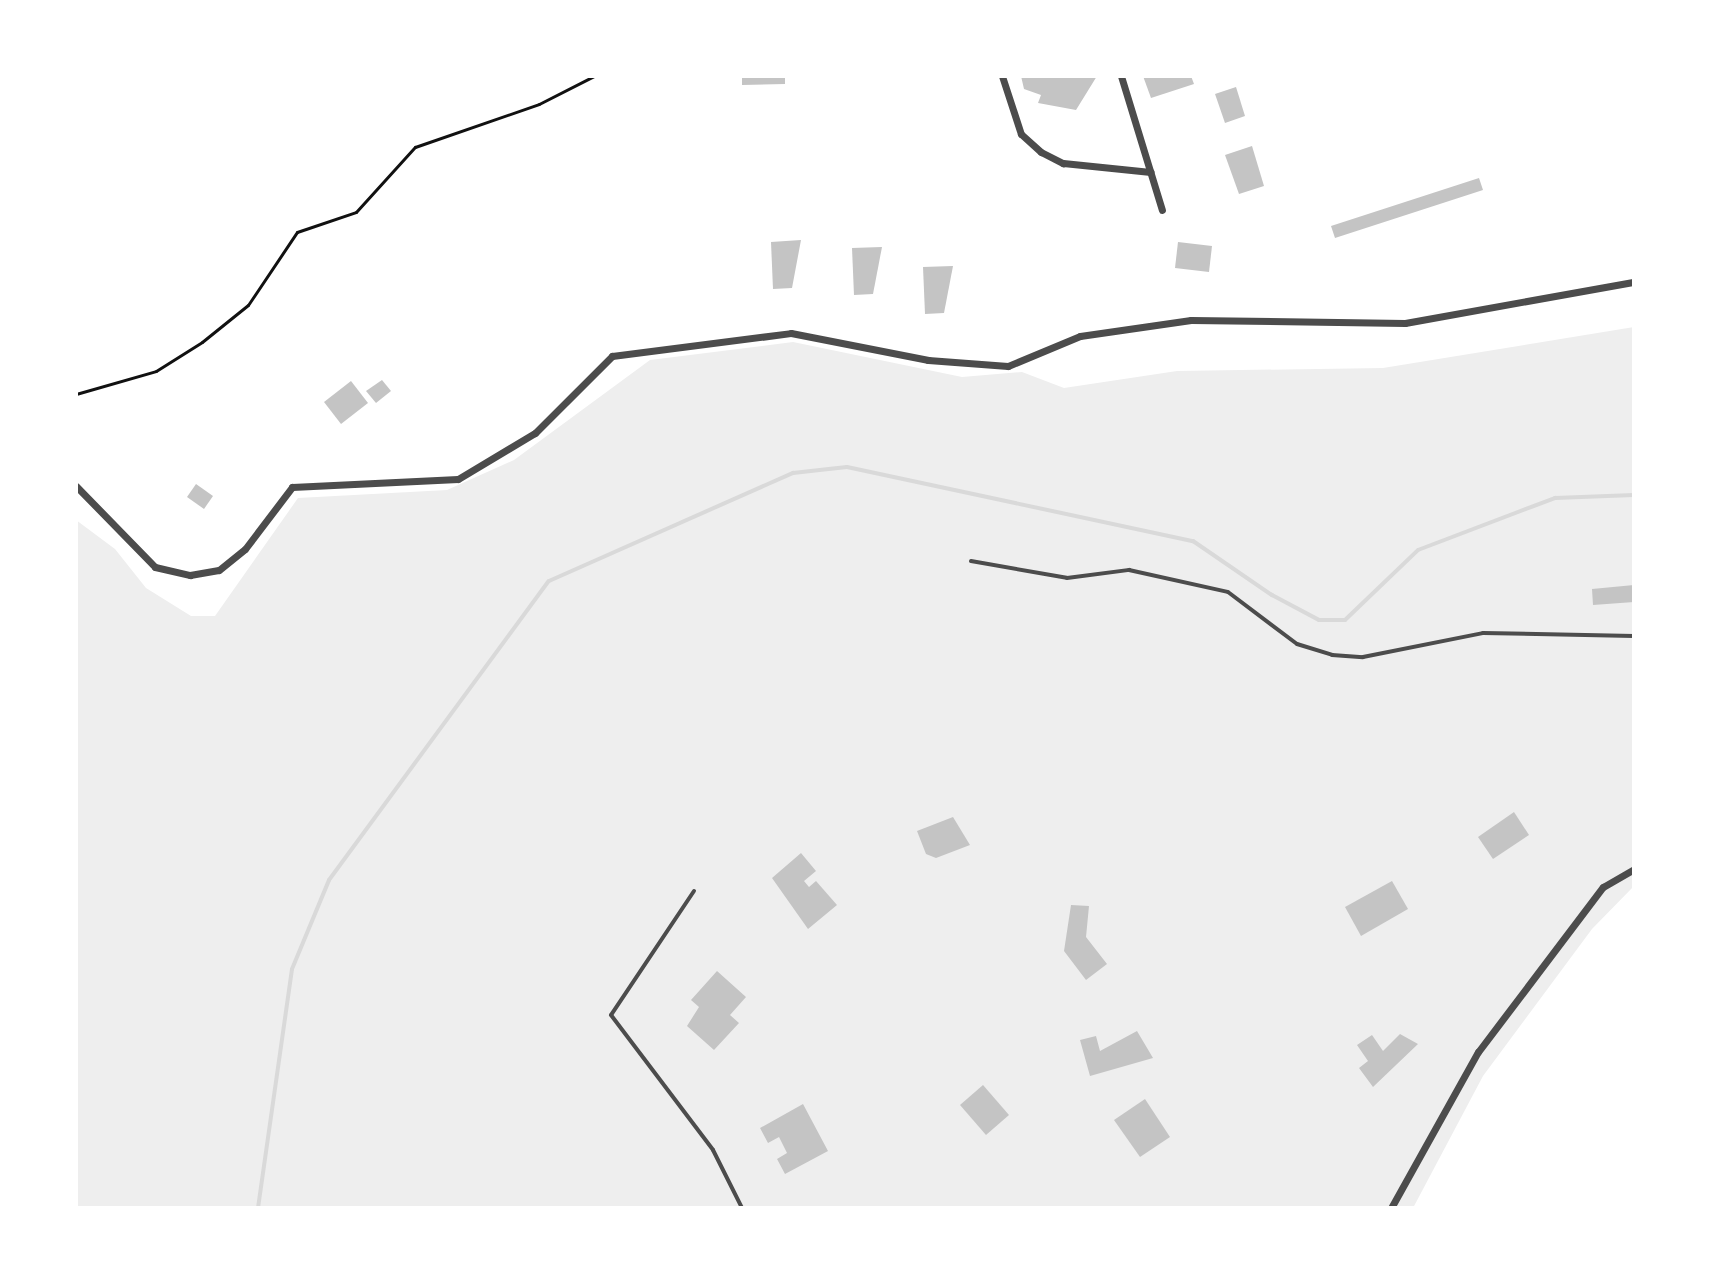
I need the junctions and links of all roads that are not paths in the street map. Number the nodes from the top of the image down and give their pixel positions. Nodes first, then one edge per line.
1 (1002, 76) edge
2 (1121, 76) edge
3 (1151, 172) junction
4 (1162, 210) dead end
5 (1634, 282) edge
6 (76, 486) edge
7 (971, 561) dead end
8 (1634, 636) edge
9 (1634, 869) edge
10 (694, 891) dead end
11 (742, 1208) edge
12 (1391, 1208) edge

1 - 3 street
2 - 3 street
3 - 4 street
5 - 6 street
7 - 8 lane
9 - 12 street
10 - 11 lane

